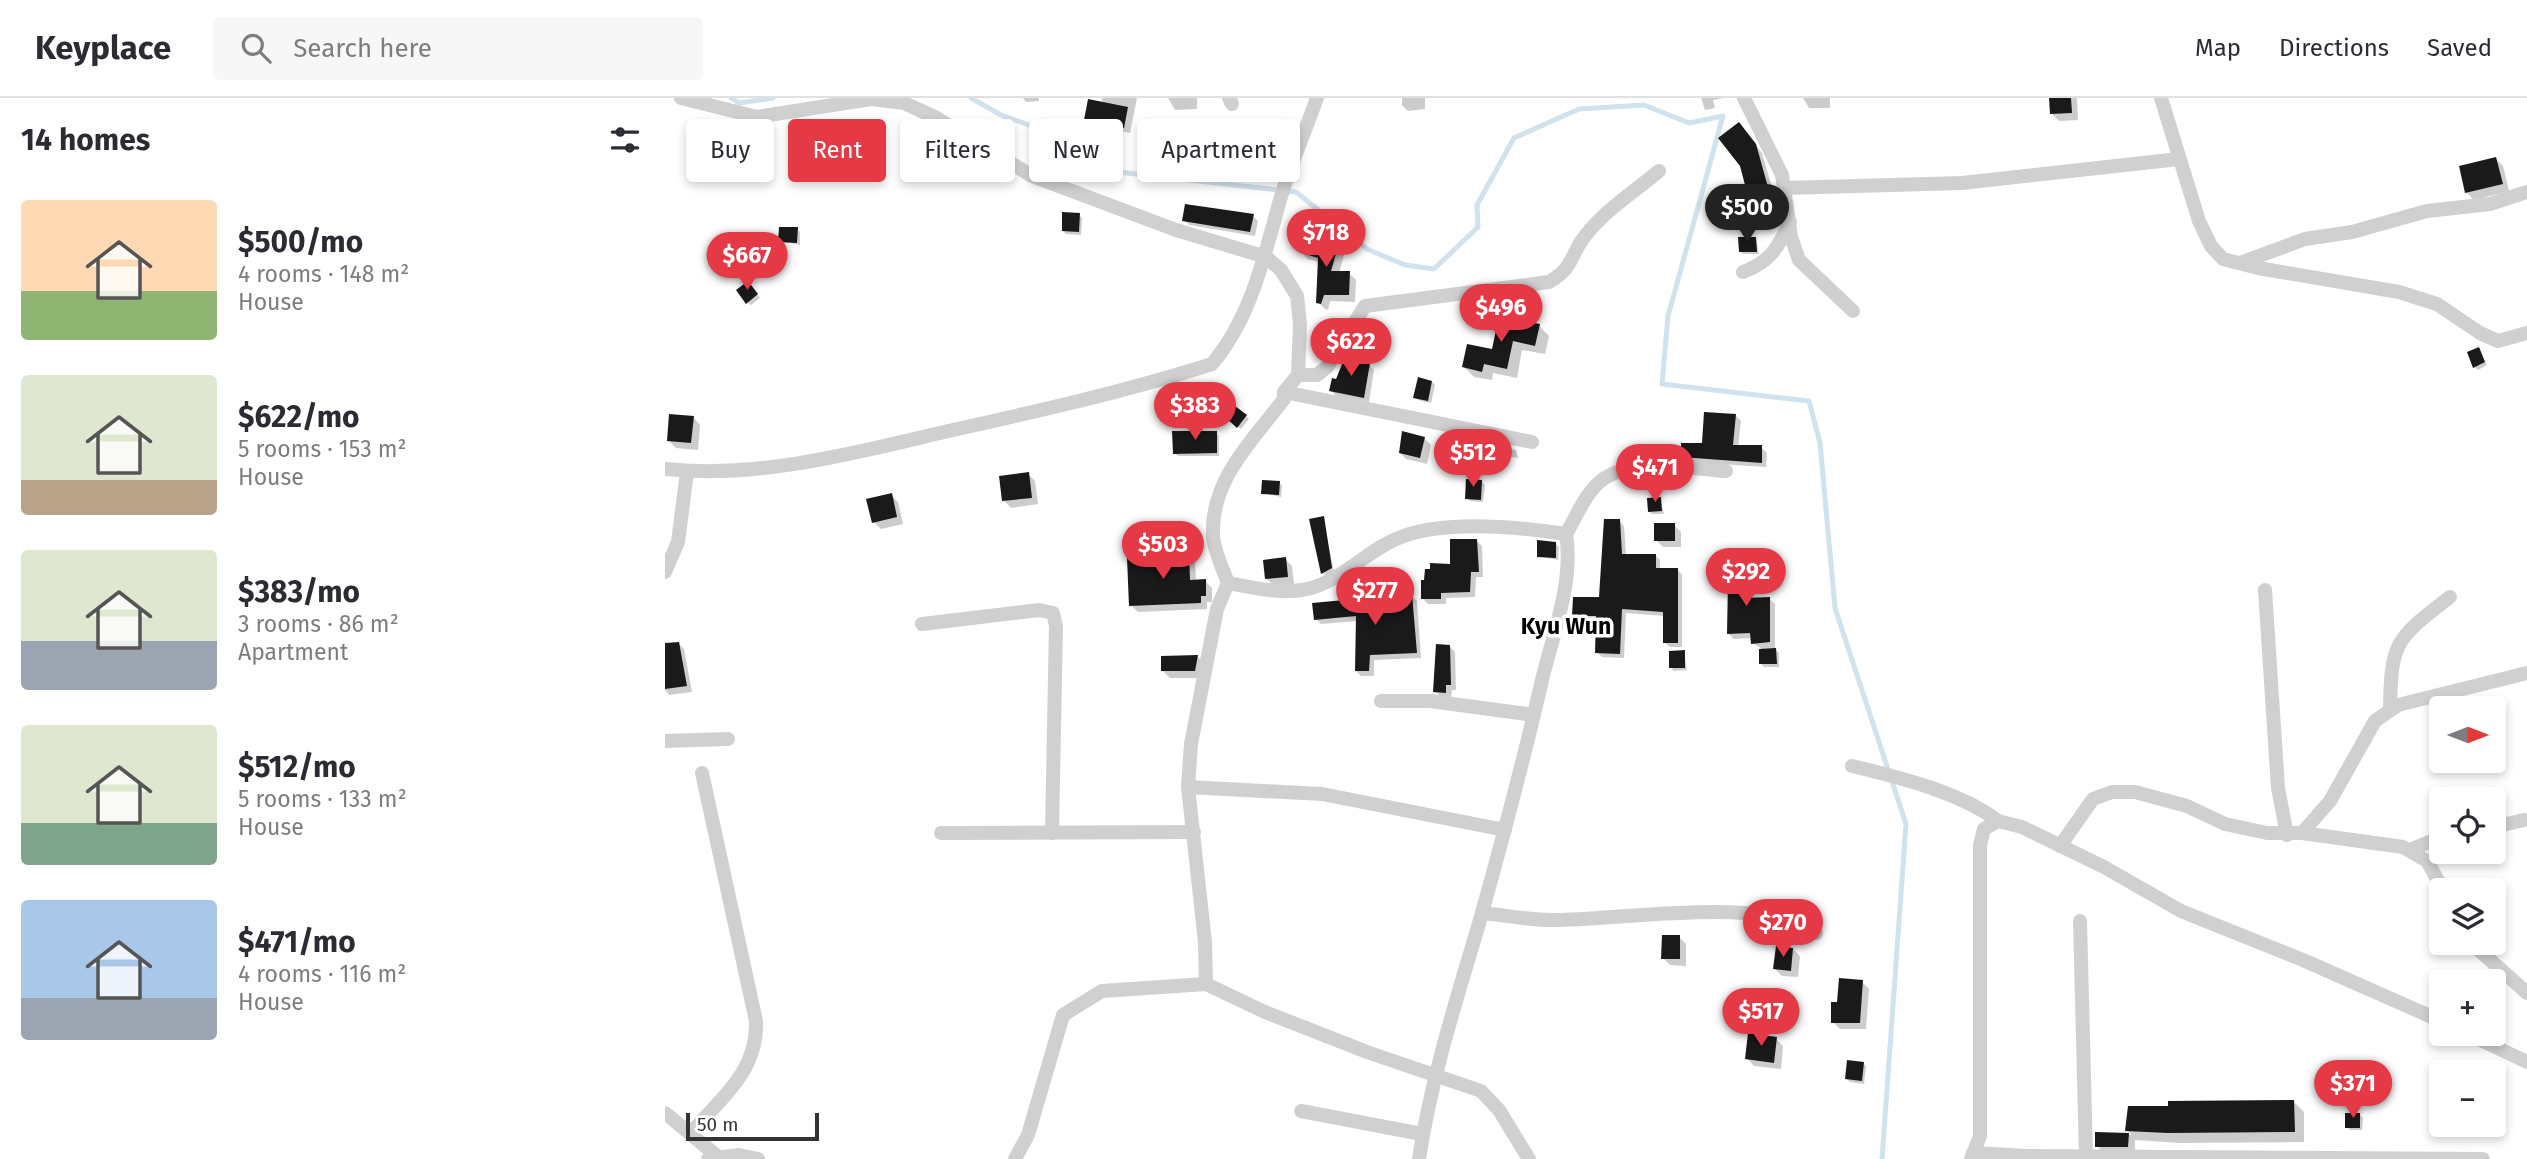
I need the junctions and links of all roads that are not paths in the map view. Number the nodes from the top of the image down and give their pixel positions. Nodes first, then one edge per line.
1 (681, 98) edge
2 (1317, 98) edge
3 (1744, 98) edge
4 (2161, 98) edge
5 (2179, 159) junction
6 (1659, 171) dead end
7 (1784, 188) junction
8 (2527, 192) edge
9 (1790, 221) junction
10 (1266, 257) junction
11 (2240, 263) junction
12 (1743, 272) dead end
13 (1853, 311) dead end
14 (2527, 334) edge
15 (1298, 375) junction
16 (1284, 391) junction
17 (1532, 442) dead end
18 (665, 469) edge
19 (1726, 471) dead end
20 (687, 472) junction
21 (1566, 534) junction
22 (665, 572) edge
23 (1228, 583) junction
24 (2265, 590) dead end
25 (2450, 597) dead end
26 (922, 624) dead end
27 (2527, 674) edge
28 (1381, 701) dead end
29 (2391, 710) junction
30 (1534, 715) junction
31 (728, 739) dead end
32 (665, 741) edge
33 (1852, 766) dead end
34 (702, 773) dead end
35 (1188, 787) junction
36 (2524, 820) dead end
37 (1998, 821) junction
38 (2506, 824) edge
39 (1505, 830) junction
40 (1194, 832) junction
41 (941, 833) dead end
42 (1052, 833) junction
43 (2302, 833) junction
44 (2287, 835) junction
45 (2429, 842) edge
46 (2060, 846) junction
47 (2410, 850) junction
48 (2437, 878) edge
49 (1482, 913) junction
50 (2080, 920) dead end
51 (1816, 933) dead end
52 (2484, 955) edge
53 (1206, 984) junction
54 (2527, 993) edge
55 (2429, 1016) edge
56 (2493, 1046) edge
57 (2527, 1062) edge
58 (1435, 1075) junction
59 (1301, 1111) dead end
60 (665, 1113) edge
61 (691, 1133) junction
62 (1422, 1134) junction
63 (1972, 1156) edge
64 (2086, 1156) junction
65 (712, 1158) edge
66 (758, 1159) edge
67 (1015, 1159) edge
68 (1419, 1159) edge
69 (1529, 1159) edge
70 (2483, 1159) edge

1 - 10 street
2 - 10 street
3 - 7 street
4 - 5 street
5 - 7 street
5 - 11 street
6 - 15 street
7 - 9 street
8 - 11 street
9 - 12 street
9 - 13 street
10 - 15 street
10 - 20 street
11 - 14 street
15 - 16 street
16 - 17 street
16 - 23 street
18 - 20 street
19 - 21 street
20 - 22 street
21 - 23 street
21 - 30 street
23 - 35 street
24 - 44 street
25 - 29 street
26 - 42 street
27 - 29 street
28 - 30 street
29 - 43 street
30 - 39 street
31 - 32 street
33 - 37 street
34 - 61 street
35 - 39 street
35 - 40 street
36 - 38 street
37 - 46 street
37 - 63 street
39 - 49 street
40 - 42 street
40 - 53 street
41 - 42 street
43 - 44 street
43 - 47 street
44 - 46 street
45 - 47 street
46 - 55 street
47 - 48 street
49 - 51 street
49 - 58 street
50 - 64 street
52 - 54 street
53 - 58 street
53 - 67 street
56 - 57 street
58 - 62 street
58 - 69 street
59 - 62 street
60 - 61 street
61 - 65 street
62 - 68 street
63 - 64 street
64 - 70 street
65 - 66 street

